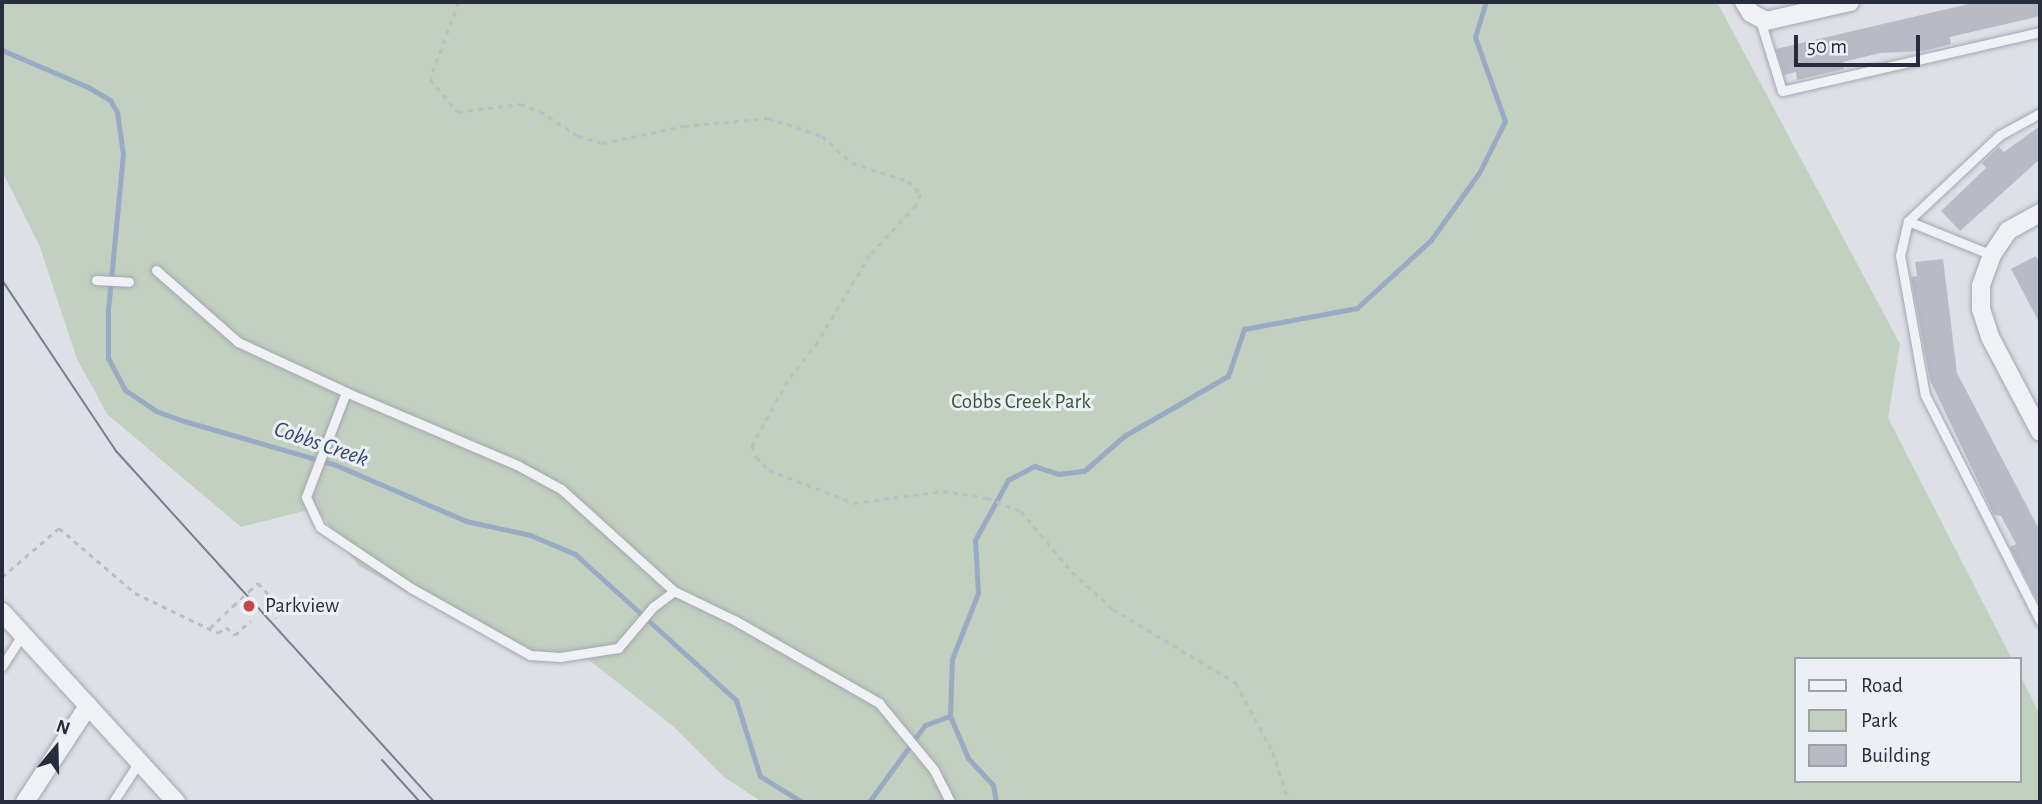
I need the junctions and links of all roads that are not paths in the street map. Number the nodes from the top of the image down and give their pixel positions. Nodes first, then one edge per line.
1 (1744, 2) edge
2 (1850, 2) edge
3 (1760, 18) junction
4 (2040, 32) edge
5 (2040, 113) edge
6 (2039, 218) edge
7 (1908, 221) junction
8 (1992, 255) junction
9 (156, 270) dead end
10 (96, 279) dead end
11 (129, 282) dead end
12 (346, 392) junction
13 (2040, 432) edge
14 (674, 591) junction
15 (2, 612) edge
16 (2040, 621) edge
17 (22, 635) junction
18 (2, 666) edge
19 (88, 706) junction
20 (139, 762) junction
21 (25, 802) edge
22 (113, 802) edge
23 (176, 802) edge
24 (950, 802) edge

1 - 3 street
2 - 3 street
3 - 4 lane
5 - 7 lane
6 - 8 street
7 - 8 lane
7 - 16 lane
8 - 13 street
9 - 12 lane
10 - 11 lane
12 - 14 lane
12 - 14 lane
14 - 24 lane
15 - 17 street
17 - 18 lane
17 - 19 street
19 - 20 street
19 - 21 street
20 - 22 lane
20 - 23 street

